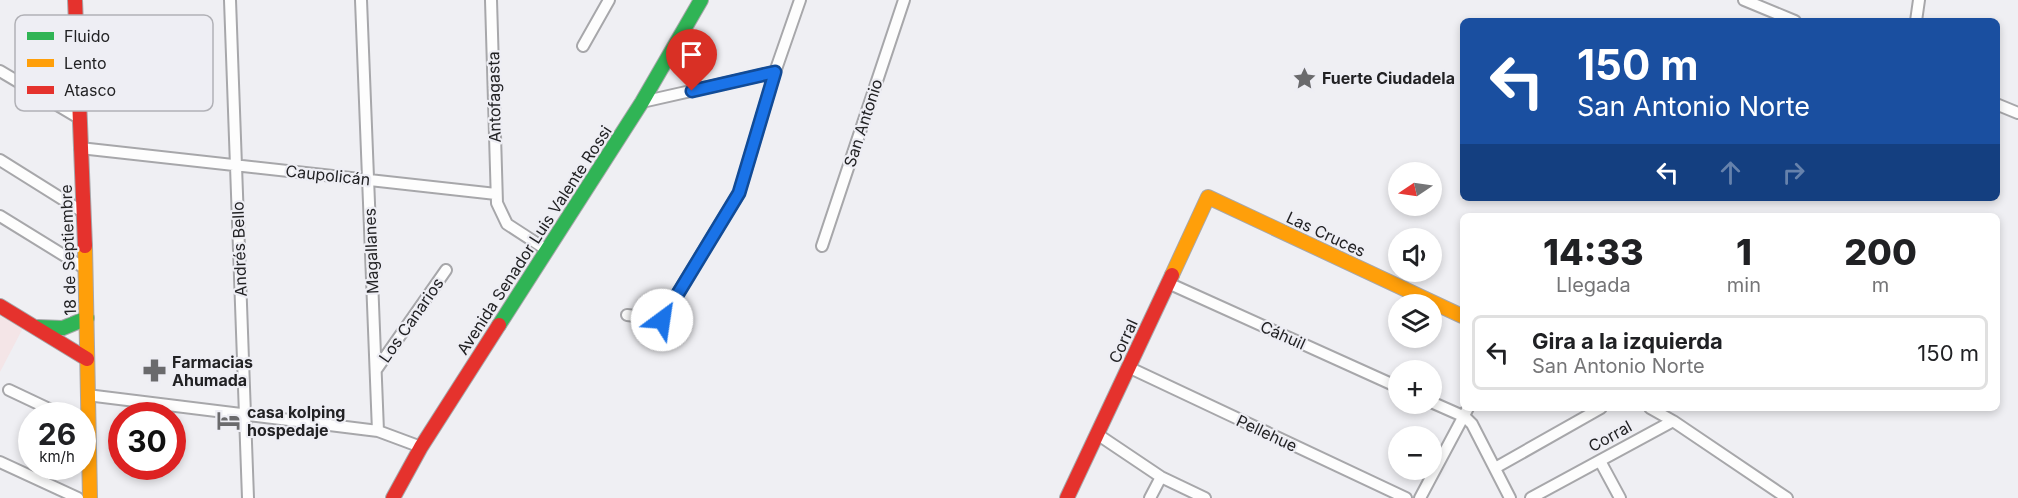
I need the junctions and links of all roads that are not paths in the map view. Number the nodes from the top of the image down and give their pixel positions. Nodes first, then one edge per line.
1 (75, 0) edge
2 (230, 0) edge
3 (361, 0) edge
4 (492, 0) edge
5 (609, 0) edge
6 (700, 0) edge
7 (800, 0) edge
8 (903, 0) edge
9 (1744, 0) edge
10 (1919, 0) edge
11 (76, 15) edge
12 (1788, 18) edge
13 (1916, 18) edge
14 (583, 46) dead end
15 (0, 71) edge
16 (775, 72) junction
17 (15, 80) edge
18 (642, 102) junction
19 (2000, 106) edge
20 (67, 111) edge
21 (79, 111) edge
22 (2018, 113) edge
23 (79, 118) junction
24 (80, 148) junction
25 (0, 160) edge
26 (236, 165) junction
27 (368, 179) junction
28 (496, 194) junction
29 (1208, 197) joint
30 (83, 212) junction
31 (0, 216) edge
32 (822, 246) dead end
33 (547, 250) junction
34 (86, 269) junction
35 (446, 270) dead end
36 (1168, 283) junction
37 (0, 306) edge
38 (627, 315) dead end
39 (1460, 315) edge
40 (87, 318) junction
41 (34, 326) junction
42 (87, 359) junction
43 (1128, 367) junction
44 (375, 370) junction
45 (1388, 382) edge
46 (9, 390) dead end
47 (87, 395) junction
48 (34, 402) edge
49 (87, 402) edge
50 (1442, 405) edge
51 (1596, 411) edge
52 (1655, 411) edge
53 (1466, 413) edge
54 (244, 414) junction
55 (1673, 421) junction
56 (378, 431) junction
57 (1097, 434) junction
58 (421, 447) junction
59 (1600, 460) junction
60 (0, 462) edge
61 (1495, 468) junction
62 (1161, 477) junction
63 (89, 480) edge
64 (1784, 495) edge
65 (71, 496) edge
66 (90, 498) edge
67 (248, 498) edge
68 (393, 498) edge
69 (1067, 498) edge
70 (1150, 498) edge
71 (1205, 498) edge
72 (1406, 498) edge
73 (1420, 498) edge
74 (1510, 498) edge
75 (1531, 498) edge
76 (1620, 498) edge
77 (1768, 498) edge

1 - 11 main road, 18 de Septiembre
2 - 26 street, Andrés Bello
3 - 27 street, Magallanes
4 - 28 street, Antofagasta
5 - 14 street
6 - 18 main road, Avenida Senador Luis Valente Rossi
7 - 16 street
8 - 32 street, San Antonio
9 - 12 street
10 - 13 street
15 - 17 street
16 - 18 street
16 - 38 street
18 - 33 main road, Avenida Senador Luis Valente Rossi
19 - 22 street
20 - 23 street
21 - 23 main road, 18 de Septiembre
23 - 24 main road, 18 de Septiembre
24 - 26 street, Caupolicán
24 - 30 main road, 18 de Septiembre
25 - 30 street
26 - 27 street, Caupolicán
26 - 54 street, Andrés Bello
27 - 28 street, Caupolicán
27 - 44 street, Magallanes
28 - 33 street
29 - 36 main road, Corral
29 - 39 main road, Las Cruces
30 - 34 main road, 18 de Septiembre
31 - 34 street
33 - 58 main road, Avenida Senador Luis Valente Rossi
34 - 40 main road, 18 de Septiembre
35 - 44 street, Los Canarios
36 - 43 main road, Corral
36 - 45 street, Cáhuil
37 - 41 main road
40 - 41 main road
40 - 42 main road, 18 de Septiembre
41 - 42 main road
42 - 47 main road, 18 de Septiembre
43 - 57 main road, Corral
43 - 72 street, Pellehue
44 - 56 street, Magallanes
46 - 48 street
47 - 49 main road, 18 de Septiembre
47 - 54 street
50 - 53 street
51 - 61 street
52 - 55 street
53 - 61 street
53 - 73 street
54 - 56 street
54 - 67 street, Andrés Bello
55 - 59 street, Corral
55 - 64 street
56 - 58 street
57 - 62 street
57 - 69 main road, Corral
58 - 68 main road, Avenida Senador Luis Valente Rossi
59 - 75 street, Corral
59 - 76 street
60 - 65 street
61 - 74 street
62 - 70 street
62 - 71 street
63 - 66 main road, 18 de Septiembre
64 - 77 street

